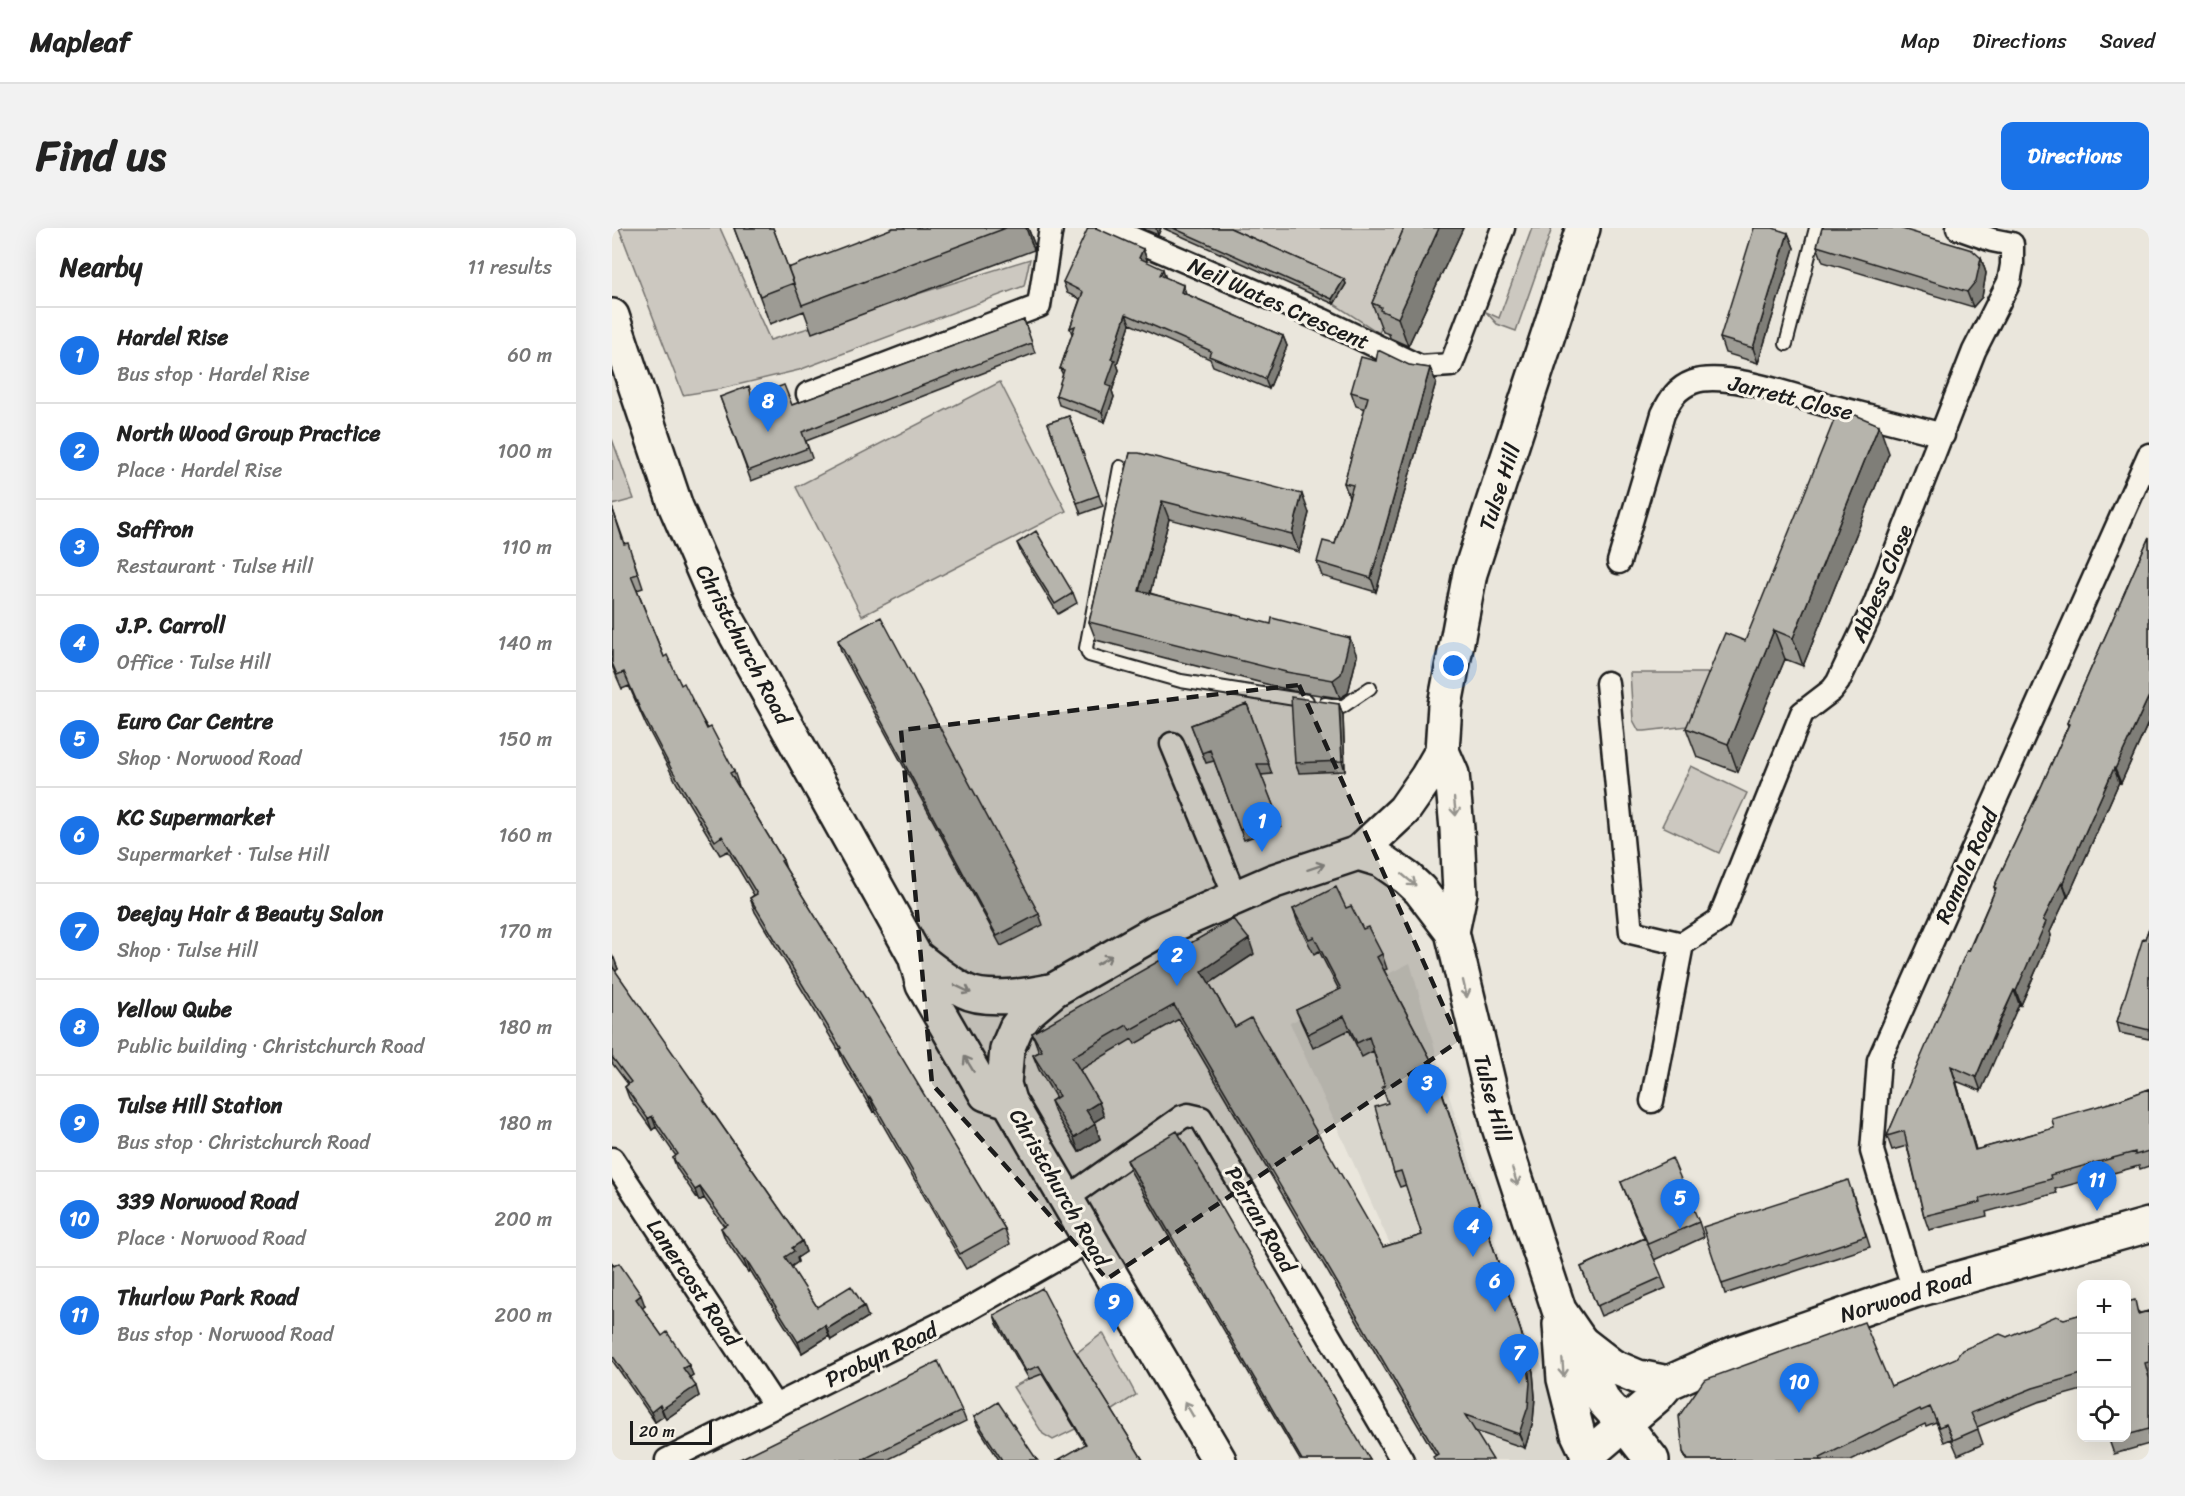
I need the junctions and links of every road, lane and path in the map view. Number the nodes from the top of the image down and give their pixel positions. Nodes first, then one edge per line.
1 (1052, 228) edge
2 (1108, 228) edge
3 (1503, 228) edge
4 (1583, 228) edge
5 (1816, 228) edge
6 (1958, 228) edge
7 (2016, 236) edge
8 (612, 316) edge
9 (1786, 344) dead end
10 (808, 394) dead end
11 (1943, 435) junction
12 (2149, 455) edge
13 (1120, 466) dead end
14 (1619, 562) dead end
15 (1607, 682) dead end
16 (1370, 688) dead end
17 (1172, 744) dead end
18 (1442, 751) junction
19 (1358, 853) junction
20 (1235, 897) junction
21 (1452, 932) junction
22 (1682, 944) junction
23 (915, 956) junction
24 (1054, 990) junction
25 (1009, 1101) junction
26 (1652, 1101) dead end
27 (612, 1159) edge
28 (1066, 1199) junction
29 (2149, 1225) edge
30 (1090, 1240) junction
31 (1914, 1291) junction
32 (1559, 1310) junction
33 (1581, 1342) junction
34 (1668, 1383) junction
35 (776, 1406) junction
36 (1624, 1424) junction
37 (1584, 1458) edge
38 (667, 1460) edge
39 (1219, 1460) edge
40 (1402, 1460) edge
41 (1652, 1460) edge

1 - 10 street
2 - 3 street, Neil Wates Crescent
4 - 18 main road, Tulse Hill
5 - 9 lane
6 - 7 street, Abbess Close
7 - 11 street, Abbess Close
8 - 23 main road, Christchurch Road
11 - 14 street, Jarrett Close
11 - 22 street, Abbess Close
12 - 31 street, Romola Road
13 - 16 lane
15 - 22 street
17 - 20 street
18 - 19 main road, Tulse Hill
18 -> 21 main road, Tulse Hill
20 -> 19 main road
19 -> 21 main road
24 -> 20 main road
21 -> 32 main road, Tulse Hill
22 - 26 street
23 -> 24 main road, Christchurch Road
25 -> 23 main road, Christchurch Road
24 - 25 main road
25 - 28 main road, Christchurch Road
27 - 35 street, Lanercost Road
28 - 30 main road, Christchurch Road
28 - 40 street, Perran Road
29 - 31 main road, Norwood Road
30 - 35 street, Probyn Road
39 -> 30 main road, Christchurch Road
31 - 34 main road, Norwood Road
32 - 33 main road, Tulse Hill
32 -> 37 main road
33 - 34 main road
33 - 36 main road, Tulse Hill
34 - 36 main road, Norwood Road
35 - 38 street, Probyn Road
36 - 37 main road, Norwood Road
36 - 41 main road, Tulse Hill

